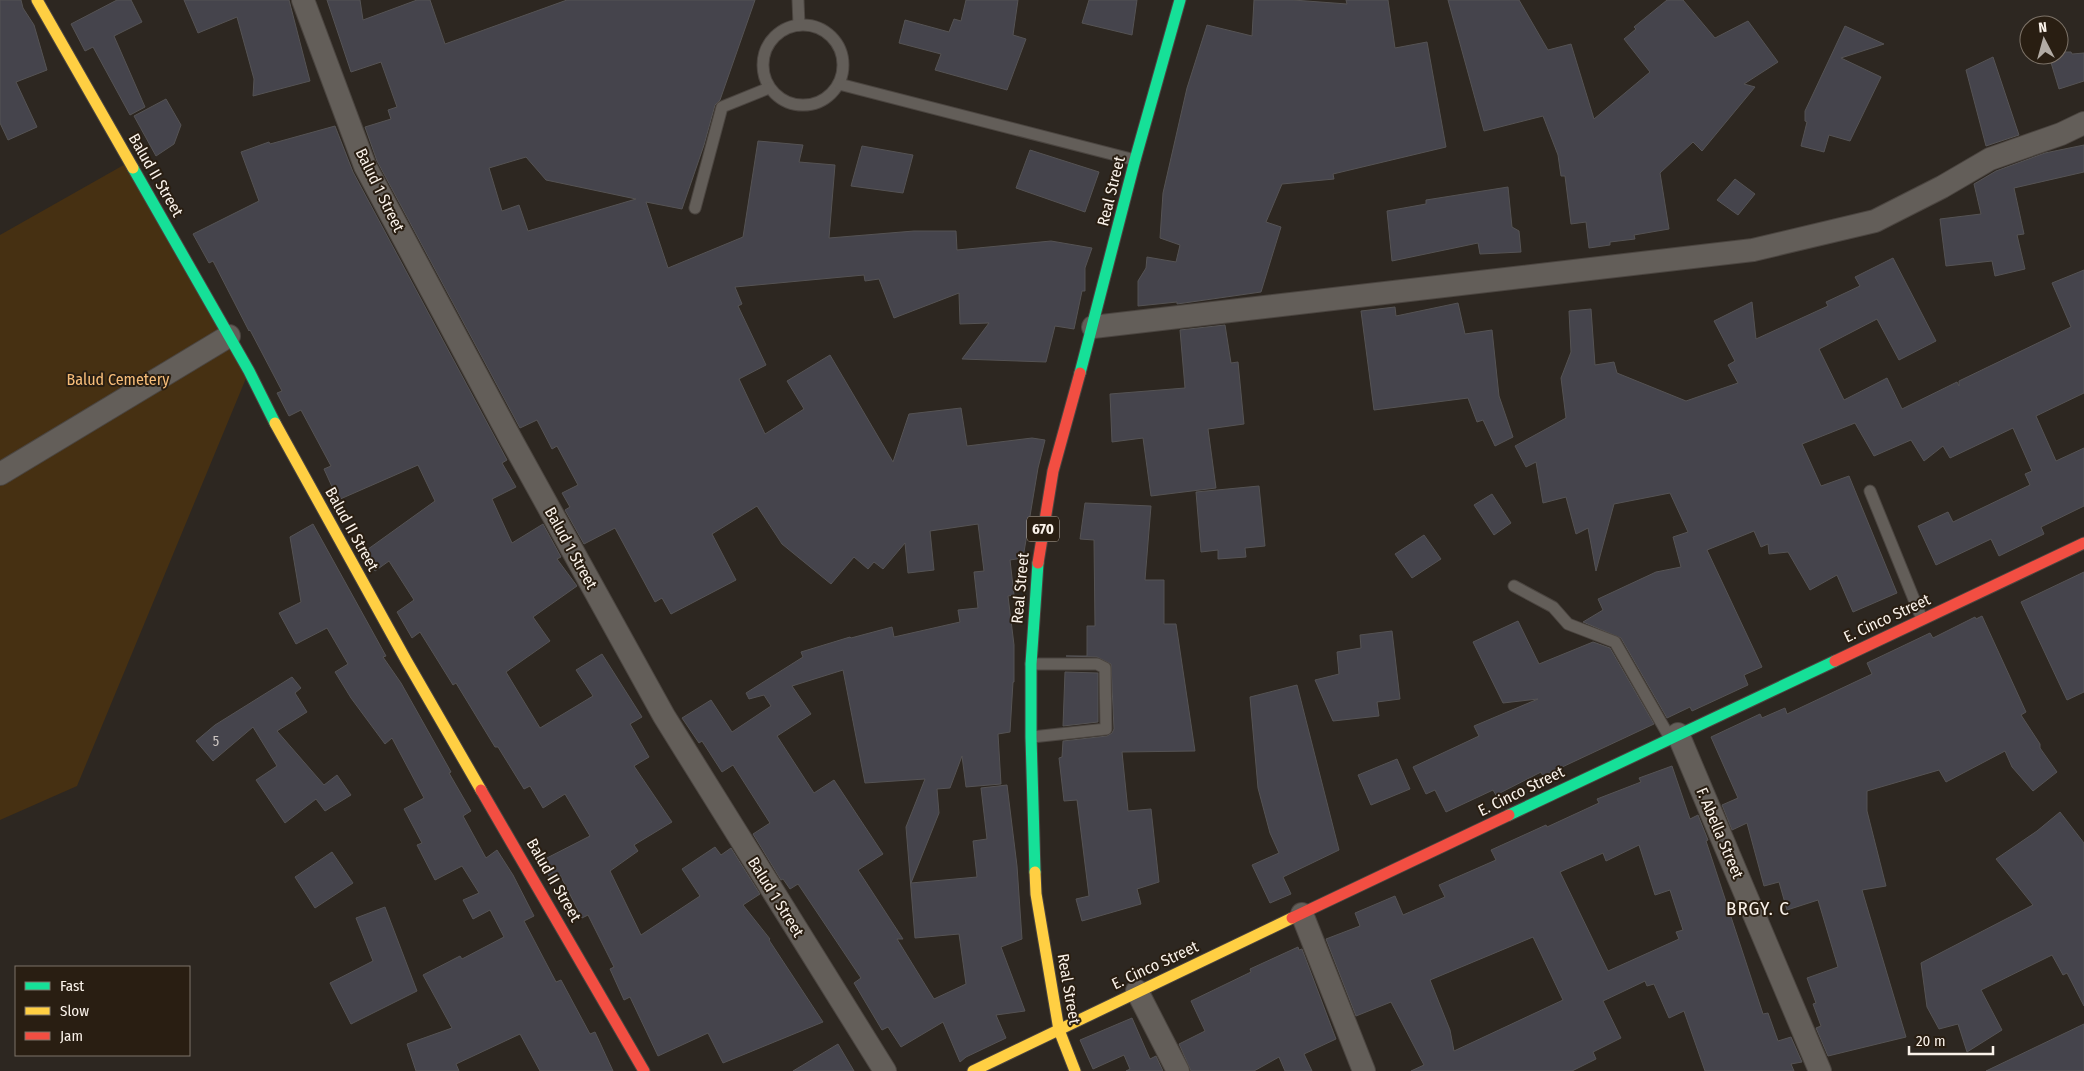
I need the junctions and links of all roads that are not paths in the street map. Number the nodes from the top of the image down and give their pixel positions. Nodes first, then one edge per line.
1 (37, 0) edge
2 (303, 0) edge
3 (798, 0) edge
4 (1180, 0) edge
5 (798, 25) junction
6 (839, 84) junction
7 (769, 88) junction
8 (2084, 124) edge
9 (1135, 160) junction
10 (695, 208) dead end
11 (1093, 327) junction
12 (229, 336) junction
13 (0, 474) edge
14 (1870, 491) dead end
15 (2084, 542) edge
16 (1514, 586) dead end
17 (1922, 619) junction
18 (1031, 664) junction
19 (1674, 736) junction
20 (1030, 737) junction
21 (1302, 914) junction
22 (1137, 991) junction
23 (1060, 1030) junction
24 (644, 1071) edge
25 (885, 1071) edge
26 (973, 1071) edge
27 (1075, 1071) edge
28 (1178, 1071) edge
29 (1364, 1071) edge
30 (1820, 1071) edge

1 - 12 street, Balud II Street
2 - 25 street, Balud 1 Street
3 - 5 lane
4 - 9 street, Real Street / 670
5 - 6 lane
5 - 7 lane
6 - 7 lane
6 - 9 lane
7 - 10 lane
8 - 11 street
9 - 11 street, Real Street / 670
11 - 18 street, Real Street / 670
12 - 13 street
12 - 24 street, Balud II Street
14 - 17 lane
15 - 17 street, E. Cinco Street
16 - 19 lane
17 - 19 street, E. Cinco Street
18 - 20 street, Real Street / 670
18 - 20 lane
19 - 21 street, E. Cinco Street
19 - 30 street, F. Abella Street
20 - 23 street, Real Street / 670
21 - 22 street, E. Cinco Street
21 - 29 street
22 - 23 street, E. Cinco Street
22 - 28 street
23 - 26 street, E. Cinco Street
23 - 27 street, Real Street / 670

